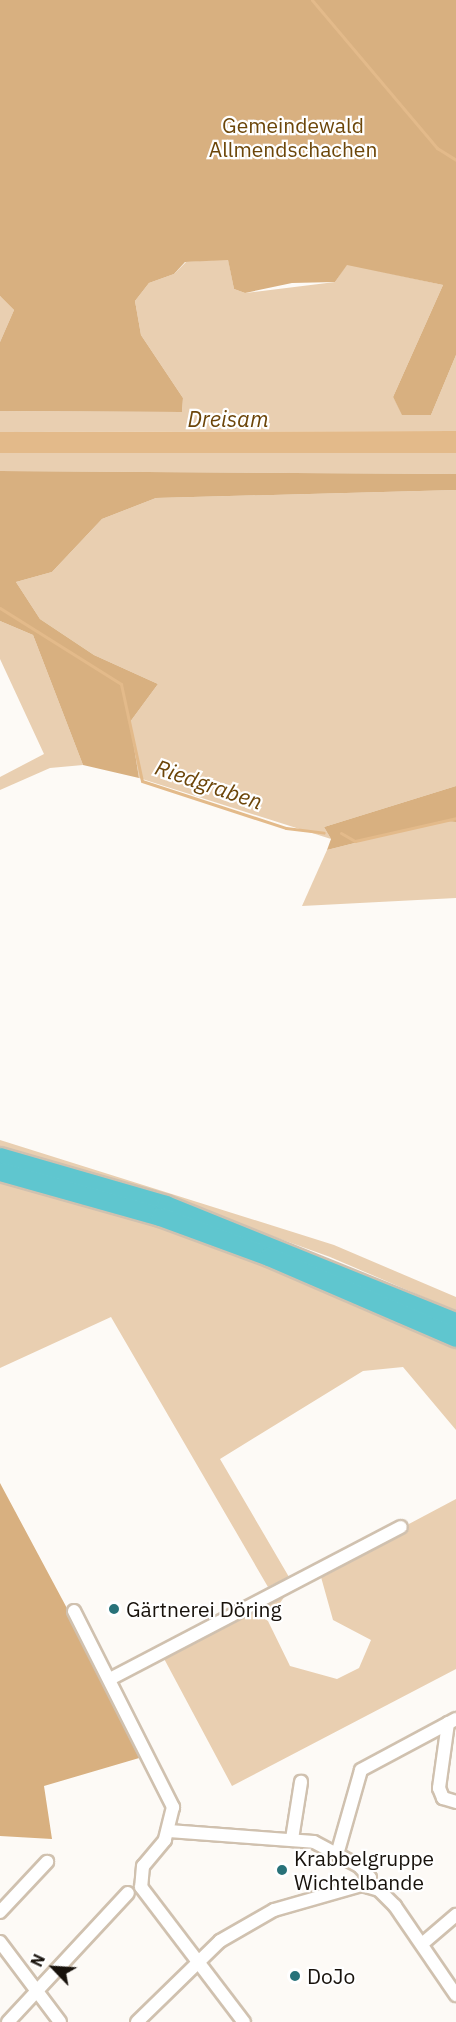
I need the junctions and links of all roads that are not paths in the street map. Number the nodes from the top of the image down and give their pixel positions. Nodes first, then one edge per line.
1 (0, 1157) edge
2 (0, 1172) edge
3 (456, 1322) edge
4 (456, 1338) edge
5 (401, 1527) dead end
6 (74, 1611) dead end
7 (110, 1678) junction
8 (452, 1721) edge
9 (301, 1782) dead end
10 (456, 1802) edge
11 (169, 1831) junction
12 (292, 1839) junction
13 (338, 1851) junction
14 (47, 1862) dead end
15 (370, 1887) junction
16 (128, 1893) dead end
17 (0, 1912) edge
18 (456, 1915) edge
19 (0, 1942) edge
20 (422, 1944) junction
21 (196, 1961) junction
22 (37, 1991) junction
23 (456, 1995) edge
24 (8, 2022) edge
25 (60, 2022) edge
26 (137, 2022) edge
27 (244, 2022) edge

1 - 3 highway
2 - 4 highway
5 - 7 street
6 - 7 street
7 - 11 street
8 - 10 street
8 - 13 street
9 - 12 street
11 - 12 street
11 - 21 street
12 - 13 street
13 - 15 street
14 - 17 street
15 - 20 street
15 - 21 street
16 - 22 street
18 - 20 street
19 - 22 street
20 - 23 street
21 - 26 street
21 - 27 street
22 - 24 street
22 - 25 street

